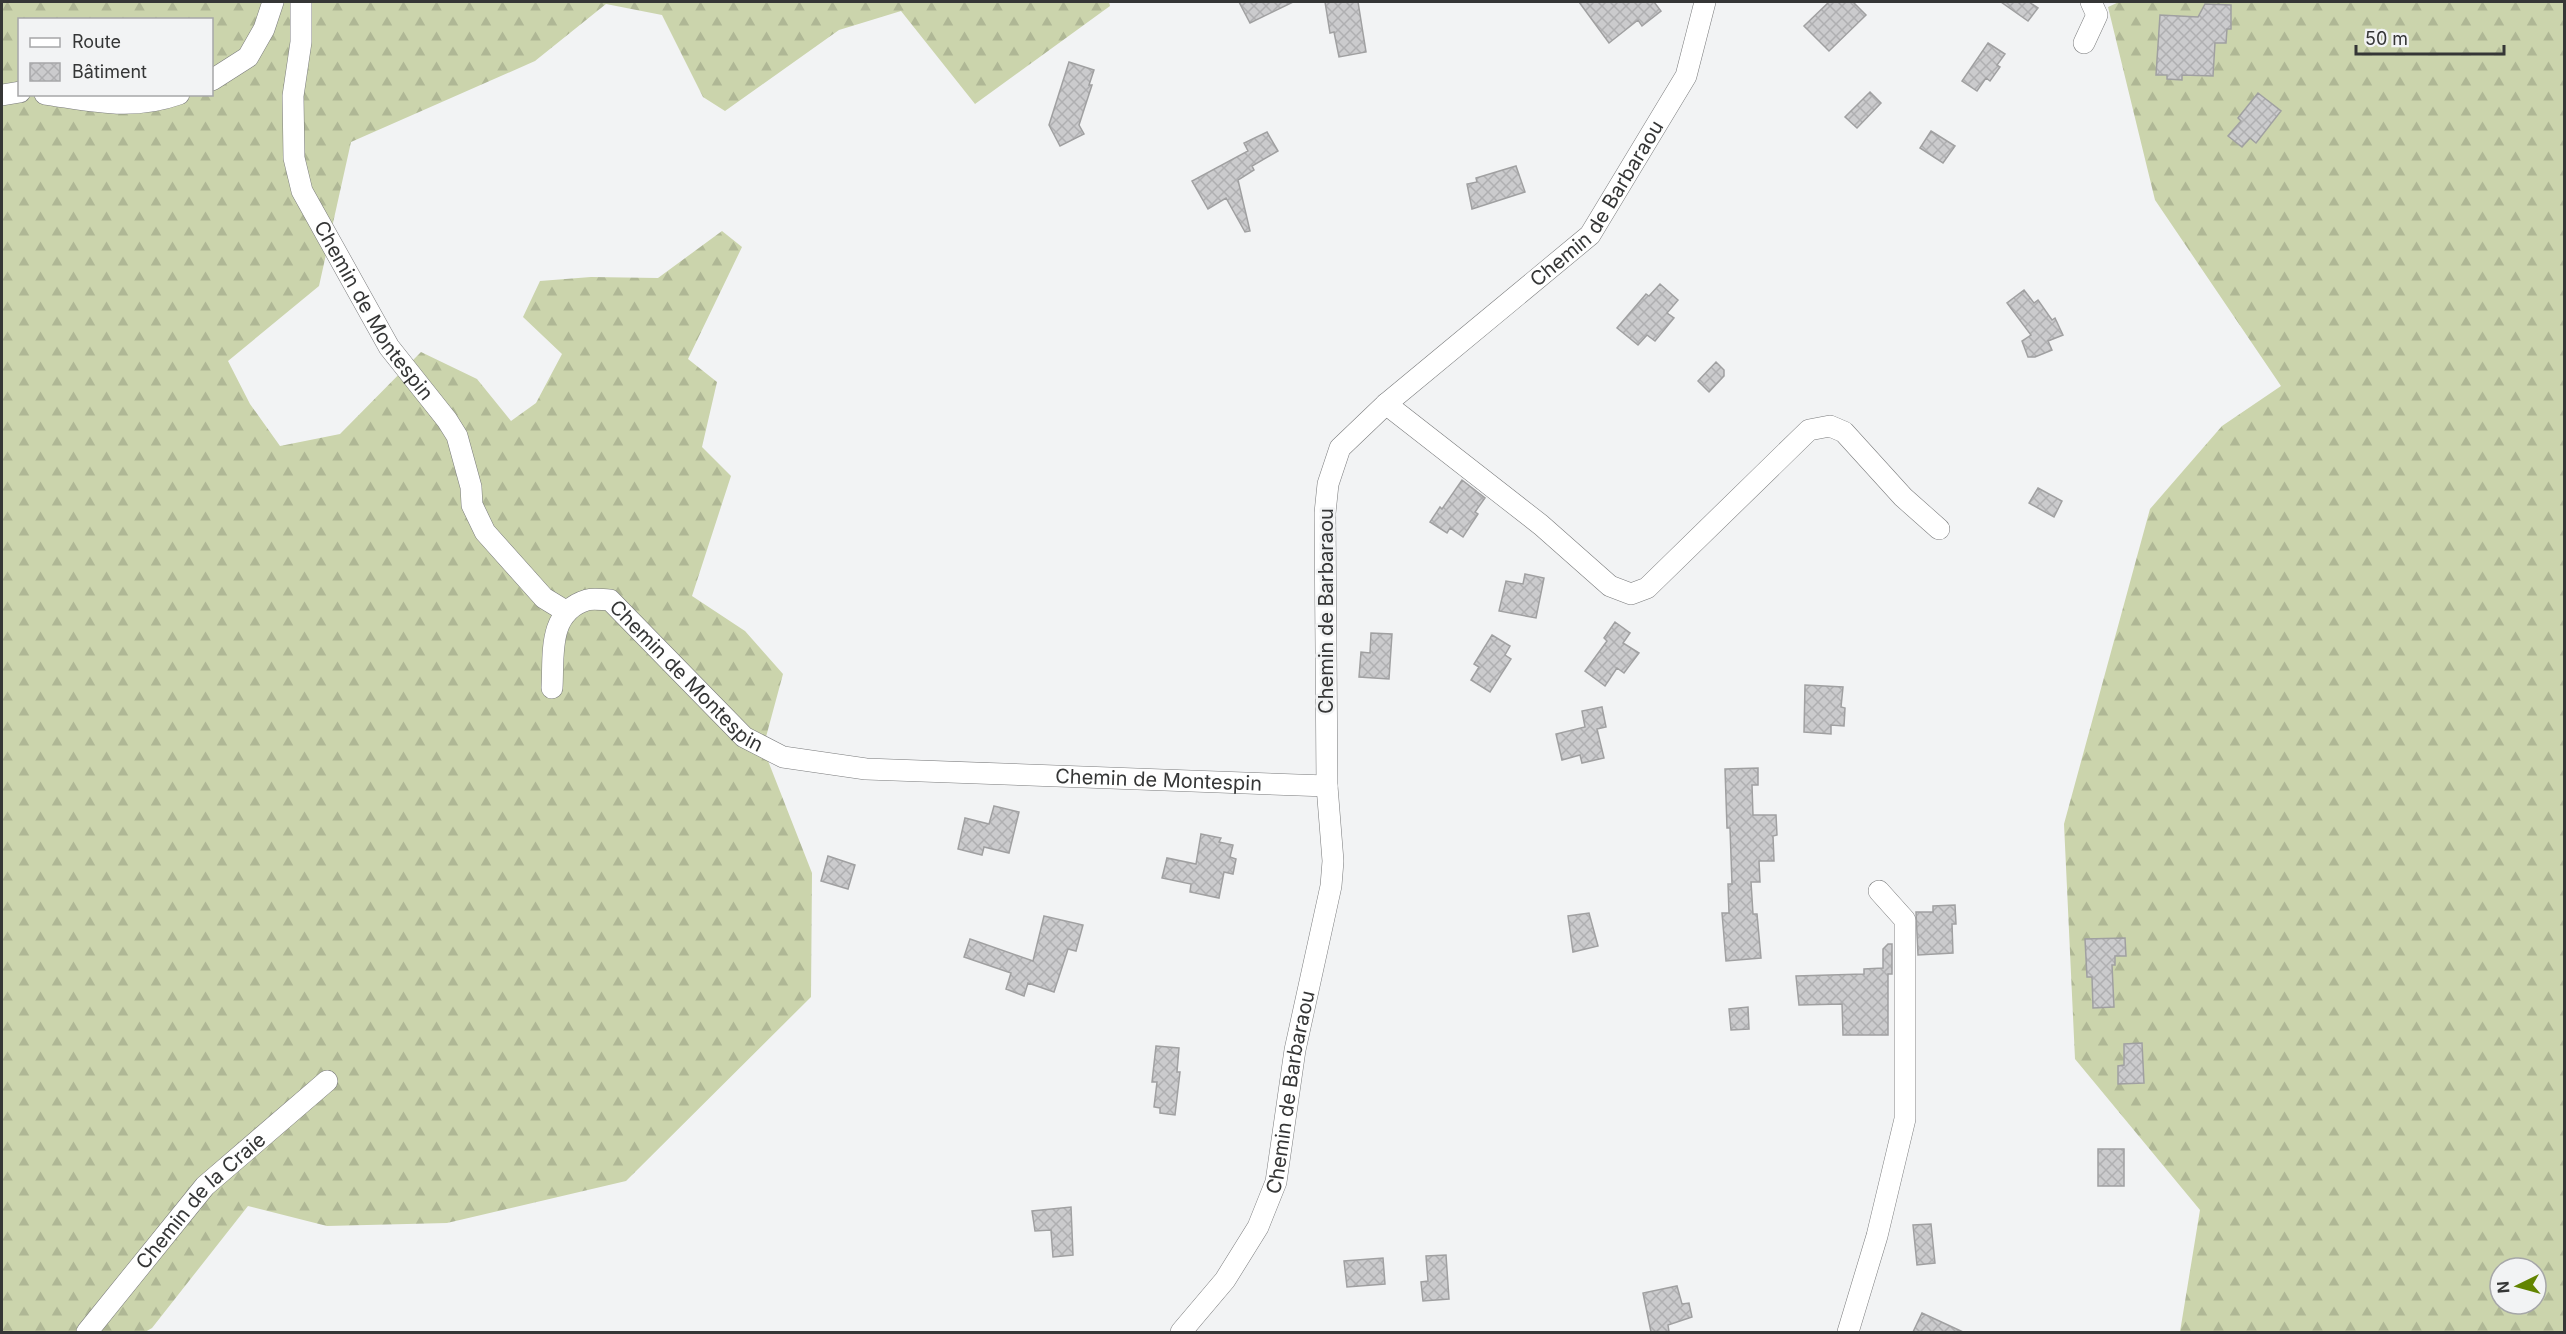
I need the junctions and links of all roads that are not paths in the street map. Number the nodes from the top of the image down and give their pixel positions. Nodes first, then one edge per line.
1 (273, 2) edge
2 (301, 2) edge
3 (1705, 2) edge
4 (2091, 2) edge
5 (2084, 43) dead end
6 (213, 79) edge
7 (18, 93) edge
8 (2, 95) edge
9 (60, 96) edge
10 (174, 96) edge
11 (1386, 404) junction
12 (1939, 529) dead end
13 (567, 612) junction
14 (552, 688) dead end
15 (1327, 786) junction
16 (1879, 891) dead end
17 (327, 1081) dead end
18 (87, 1332) edge
19 (1181, 1332) edge
20 (1848, 1332) edge

1 - 6 street
2 - 13 street, Chemin de Montespin
3 - 11 street, Chemin de Barbaraou
4 - 5 street
7 - 8 street
9 - 10 street
11 - 12 street
11 - 15 street, Chemin de Barbaraou
13 - 14 street
13 - 15 street, Chemin de Montespin
15 - 19 street, Chemin de Barbaraou
16 - 20 street
17 - 18 street, Chemin de la Craie

